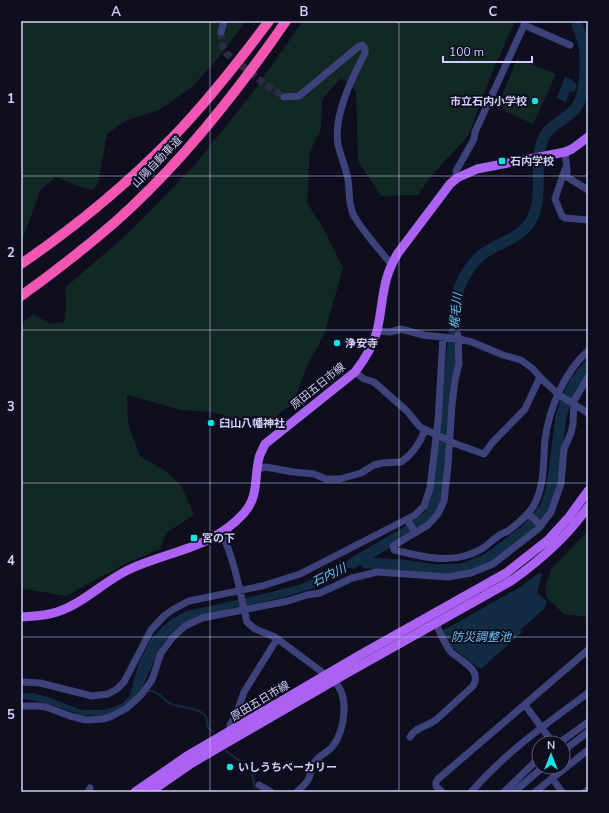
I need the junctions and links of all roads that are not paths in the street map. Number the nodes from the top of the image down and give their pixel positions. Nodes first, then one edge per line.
1 (224, 21) edge
2 (269, 21) edge
3 (286, 21) edge
4 (525, 23) edge
5 (221, 32) tunnel mouth
6 (570, 46) dead end
7 (284, 97) dead end
8 (588, 137) edge
9 (565, 152) junction
10 (567, 169) junction
11 (457, 178) junction
12 (588, 190) edge
13 (588, 220) edge
14 (21, 264) edge
15 (391, 264) junction
16 (21, 296) edge
17 (377, 331) junction
18 (458, 337) junction
19 (444, 338) junction
20 (588, 351) edge
21 (355, 372) junction
22 (540, 377) junction
23 (588, 377) edge
24 (559, 395) junction
25 (573, 405) junction
26 (588, 413) edge
27 (425, 430) junction
28 (437, 434) junction
29 (448, 440) junction
30 (257, 469) junction
31 (588, 491) edge
32 (588, 507) edge
33 (528, 514) junction
34 (407, 520) junction
35 (540, 526) junction
36 (222, 533) junction
37 (415, 533) junction
38 (240, 591) junction
39 (244, 608) junction
40 (21, 617) edge
41 (436, 624) junction
42 (277, 638) junction
43 (588, 650) edge
44 (330, 678) junction
45 (21, 682) edge
46 (588, 693) edge
47 (525, 705) junction
48 (21, 706) edge
49 (588, 722) edge
50 (541, 727) junction
51 (230, 732) junction
52 (588, 732) edge
53 (547, 735) edge
54 (570, 735) edge
55 (410, 737) dead end
56 (571, 745) edge
57 (588, 750) edge
58 (531, 766) edge
59 (534, 775) edge
60 (552, 778) junction
61 (259, 785) dead end
62 (588, 790) edge
63 (135, 792) edge
64 (150, 792) edge
65 (271, 792) edge
66 (297, 792) edge
67 (442, 792) edge
68 (471, 792) edge
69 (504, 792) edge
70 (514, 792) edge
71 (535, 792) edge
72 (562, 792) edge
73 (585, 792) edge

1 - 5 street
2 - 14 highway, 山陽自動車道
3 - 16 highway, 山陽自動車道
4 - 6 street
4 - 11 street
7 - 15 street
8 - 9 main road, 原田五日市線
9 - 10 street
9 - 11 main road, 原田五日市線
10 - 12 street
10 - 13 street
11 - 15 main road, 原田五日市線
15 - 17 main road, 原田五日市線
17 - 19 street
17 - 21 main road, 原田五日市線
18 - 19 street
18 - 22 street
18 - 29 street
19 - 28 street
20 - 24 street
21 - 27 street
21 - 30 main road, 原田五日市線
22 - 24 street
22 - 29 street
23 - 25 street
24 - 25 street
24 - 33 street
25 - 26 street
25 - 35 street
27 - 28 street
27 - 30 street
28 - 29 street
28 - 34 street
29 - 37 street
30 - 36 main road, 原田五日市線
31 - 44 main road, 原田五日市線
32 - 41 main road, 原田五日市線
33 - 35 street
33 - 37 street
34 - 37 street
34 - 38 street
35 - 39 street
36 - 38 street
36 - 40 main road, 原田五日市線
38 - 39 street
38 - 45 street
39 - 42 street
39 - 48 street
41 - 44 main road, 原田五日市線
41 - 55 street
42 - 44 street
42 - 51 street
43 - 47 street
44 - 51 main road, 原田五日市線
44 - 64 main road, 原田五日市線
44 - 66 street
46 - 50 street
47 - 50 street
47 - 67 street
49 - 54 street
50 - 53 street
50 - 68 street
51 - 63 main road, 原田五日市線
52 - 56 street
57 - 60 street
58 - 69 street
59 - 70 street
60 - 71 street
60 - 72 street
61 - 65 street
62 - 73 street

